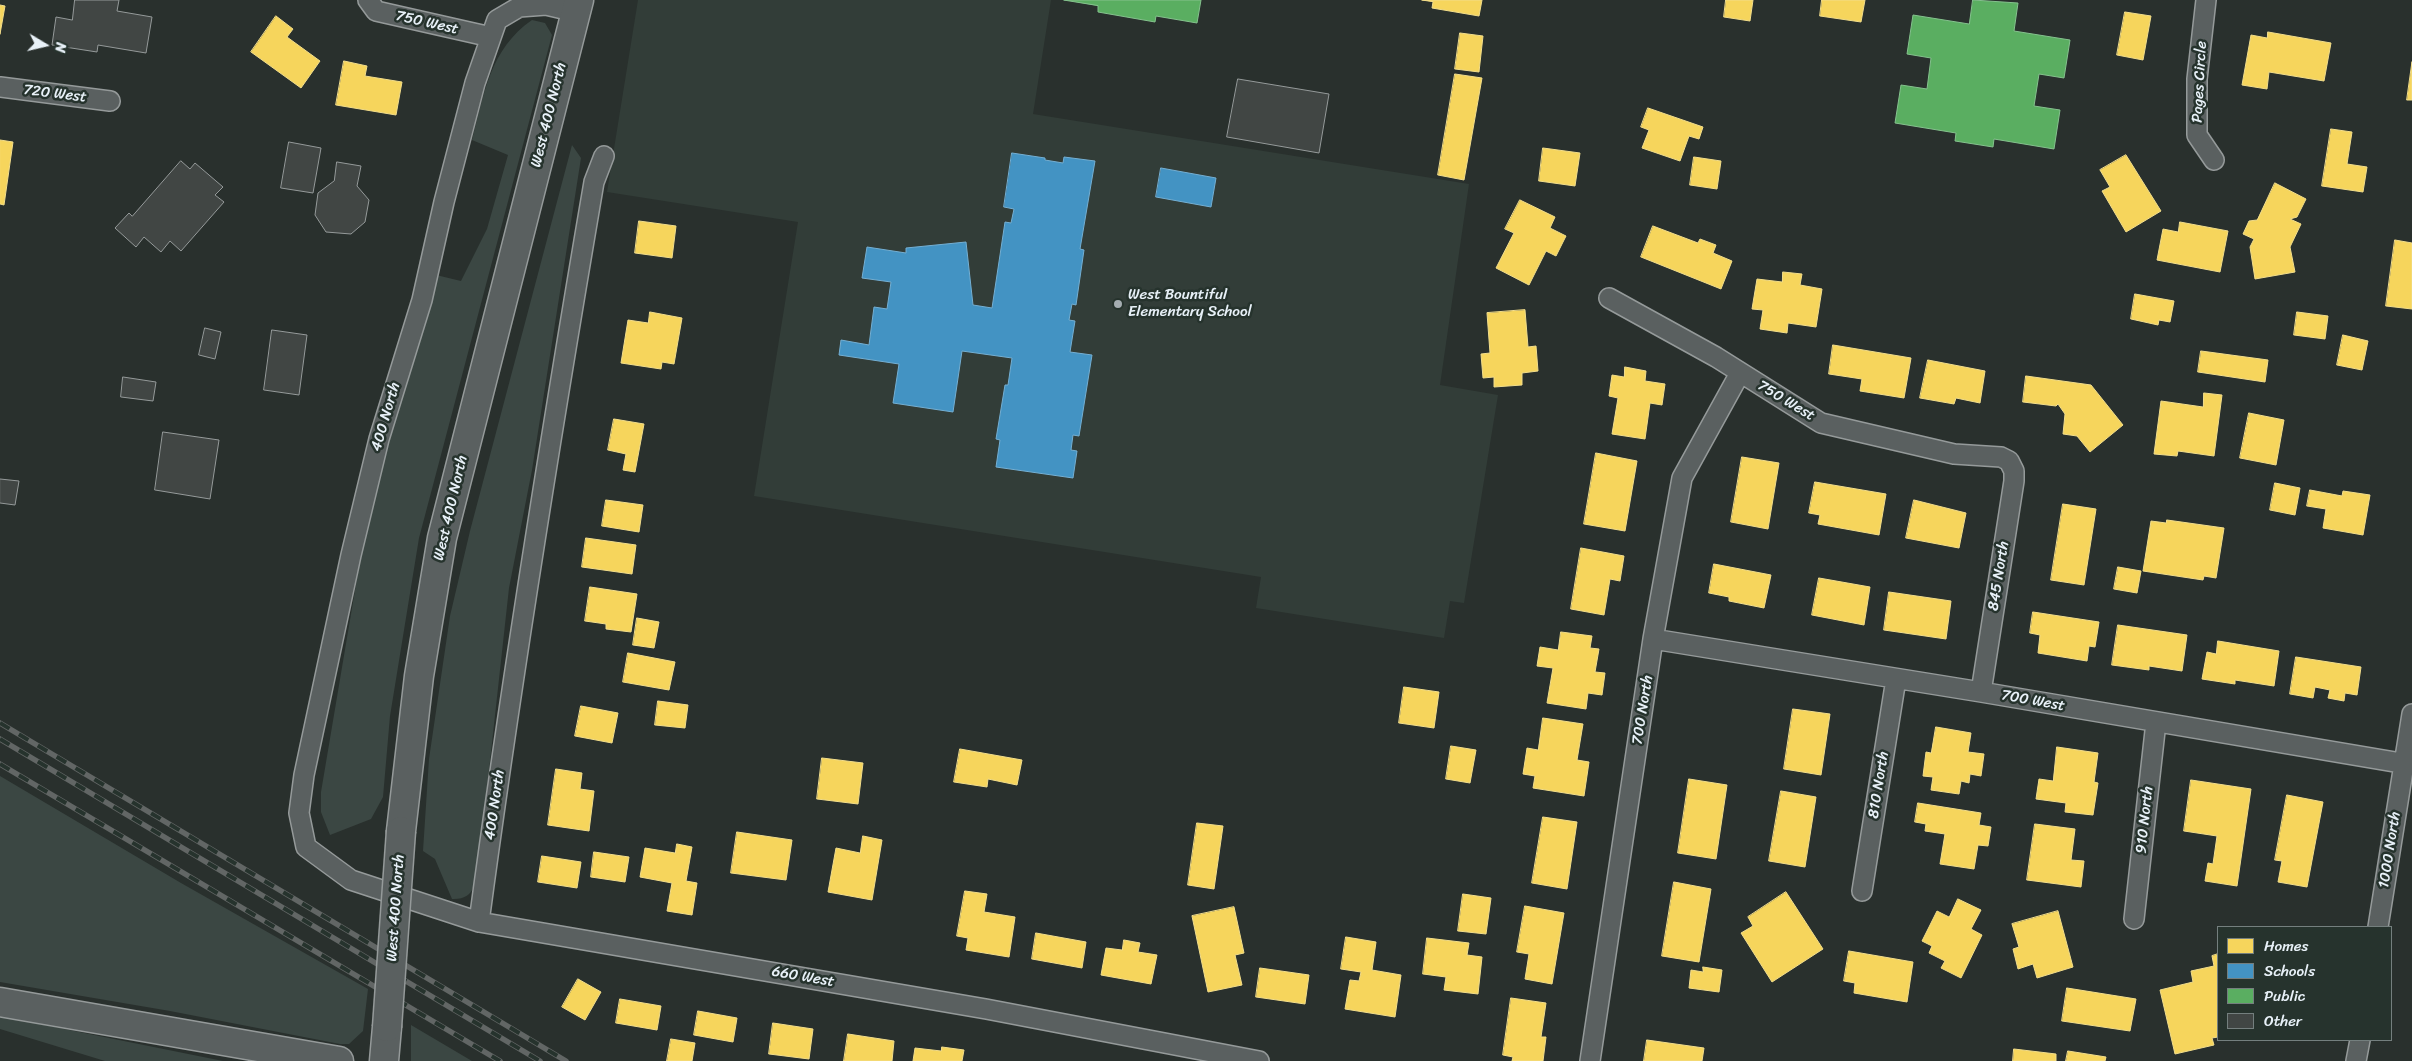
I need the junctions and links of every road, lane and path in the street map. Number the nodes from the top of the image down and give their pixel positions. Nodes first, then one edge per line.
1 (368, 0) edge
2 (2206, 0) edge
3 (578, 6) edge
4 (491, 37) junction
5 (0, 86) edge
6 (110, 100) dead end
7 (604, 156) dead end
8 (2214, 160) dead end
9 (1609, 298) dead end
10 (1740, 373) junction
11 (2009, 461) joint
12 (1654, 639) junction
13 (1896, 679) junction
14 (1981, 692) junction
15 (2412, 714) edge
16 (2156, 722) junction
17 (2408, 764) edge
18 (350, 880) joint
19 (1862, 892) dead end
20 (2134, 919) dead end
21 (479, 922) junction
22 (2378, 926) edge
23 (0, 1002) edge
24 (2360, 1041) edge
25 (339, 1061) edge
26 (384, 1061) edge
27 (1259, 1061) edge
28 (1590, 1061) edge
29 (2356, 1061) edge

1 - 4 street, 750 West
2 - 8 street, Pages Circle
3 - 4 street, 400 North
3 - 26 main road, West 400 North, bridge
4 - 18 street, 400 North
5 - 6 street, 720 West
7 - 21 street, 400 North
9 - 10 street, 750 West
10 - 11 street, 750 West
10 - 12 street, 700 North
11 - 14 street, 845 North
12 - 13 street, 700 West
12 - 28 street, 700 North
13 - 14 street, 700 West
13 - 19 street, 810 North
14 - 16 street, 700 West
15 - 17 street, 1000 North
16 - 17 street, 700 West
16 - 20 street, 910 North
17 - 22 street, 1000 North
18 - 21 street, 660 West
21 - 27 street, 660 West
23 - 25 main road
24 - 29 street

